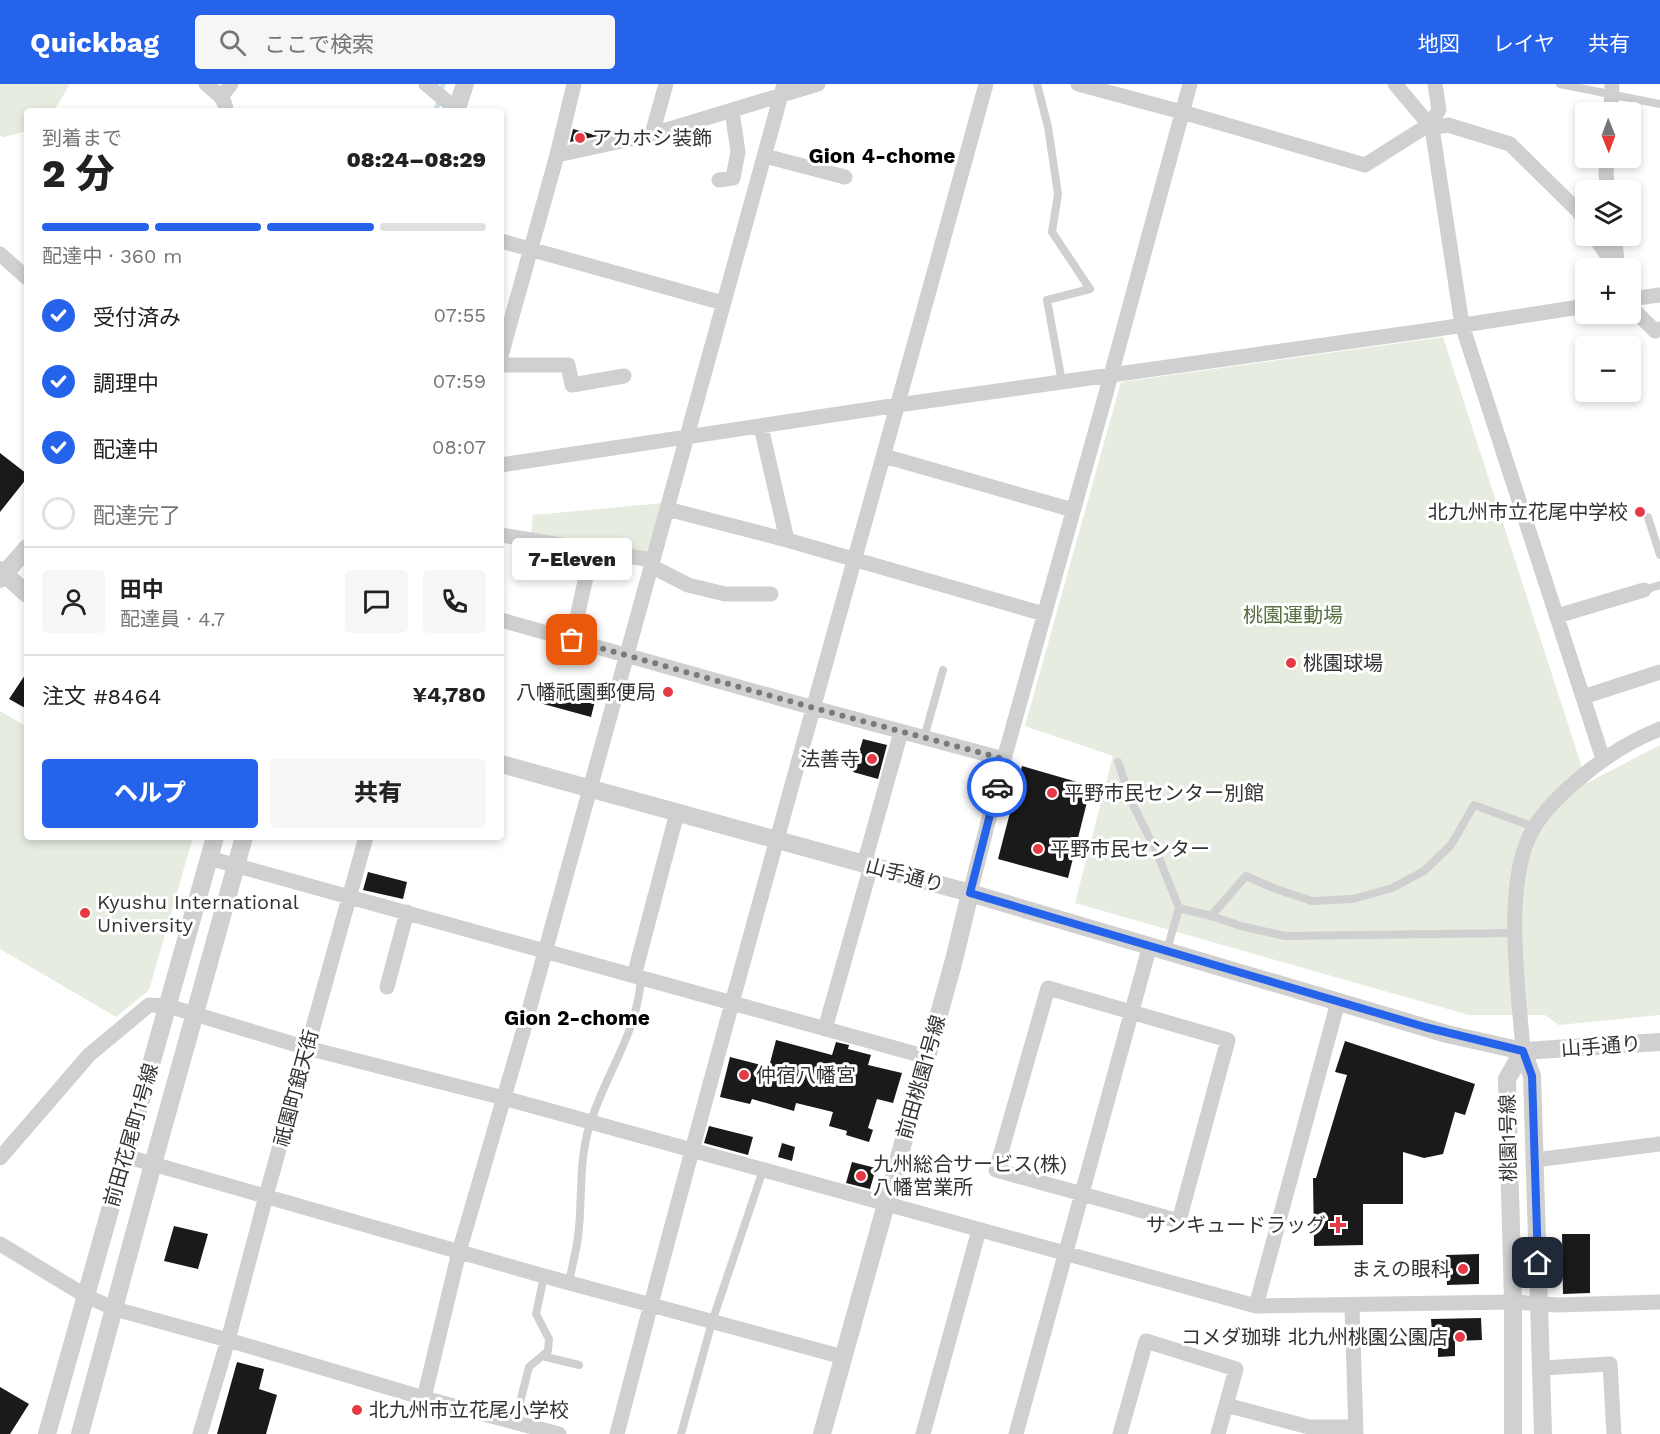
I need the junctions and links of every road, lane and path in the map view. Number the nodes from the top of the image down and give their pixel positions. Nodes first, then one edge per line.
1 (206, 84) edge
2 (231, 84) edge
3 (465, 84) edge
4 (574, 84) edge
5 (666, 84) edge
6 (818, 84) edge
7 (986, 84) edge
8 (1037, 84) edge
9 (1078, 84) edge
10 (1190, 84) edge
11 (1395, 84) edge
12 (1436, 84) edge
13 (1560, 84) edge
14 (1095, 86) edge
15 (1612, 89) edge
16 (783, 90) edge
17 (443, 99) edge
18 (223, 104) edge
19 (1660, 104) edge
20 (732, 111) junction
21 (1182, 112) junction
22 (1431, 126) junction
23 (652, 134) junction
24 (557, 155) junction
25 (765, 156) junction
26 (845, 177) dead end
27 (719, 180) dead end
28 (1575, 208) edge
29 (504, 243) edge
30 (531, 250) junction
31 (0, 254) edge
32 (24, 275) edge
33 (1660, 295) edge
34 (1641, 298) edge
35 (723, 303) junction
36 (1575, 308) edge
37 (1641, 317) edge
38 (1462, 325) junction
39 (1660, 329) edge
40 (504, 345) edge
41 (504, 365) edge
42 (1111, 375) junction
43 (624, 376) dead end
44 (1062, 383) junction
45 (898, 405) junction
46 (761, 427) junction
47 (688, 438) junction
48 (884, 456) junction
49 (504, 465) edge
50 (668, 509) junction
51 (1073, 510) junction
52 (1647, 517) dead end
53 (504, 535) edge
54 (787, 540) junction
55 (592, 550) junction
56 (24, 551) edge
57 (1660, 555) edge
58 (855, 560) junction
59 (652, 563) junction
60 (2, 575) edge
61 (1660, 585) edge
62 (1644, 590) joint
63 (24, 592) edge
64 (771, 594) dead end
65 (1044, 614) junction
66 (1557, 616) junction
67 (504, 621) edge
68 (572, 640) junction
69 (627, 656) junction
70 (943, 670) dead end
71 (1660, 672) edge
72 (1583, 697) junction
73 (814, 708) junction
74 (1660, 729) edge
75 (901, 732) junction
76 (924, 738) junction
77 (1004, 759) junction
78 (1603, 759) junction
79 (1118, 762) dead end
80 (504, 765) edge
81 (591, 788) junction
82 (677, 813) junction
83 (1534, 827) junction
84 (214, 840) edge
85 (243, 840) edge
86 (365, 840) edge
87 (776, 840) junction
88 (209, 858) junction
89 (237, 865) junction
90 (868, 865) junction
91 (970, 893) junction
92 (349, 897) junction
93 (1179, 908) junction
94 (407, 912) junction
95 (1211, 916) junction
96 (1515, 933) junction
97 (1159, 947) junction
98 (544, 951) junction
99 (638, 977) junction
100 (387, 987) dead end
101 (1338, 1002) junction
102 (732, 1003) junction
103 (168, 1006) junction
104 (1132, 1012) junction
105 (195, 1014) junction
106 (825, 1029) junction
107 (1660, 1042) edge
108 (307, 1048) junction
109 (1523, 1051) junction
110 (927, 1057) junction
111 (504, 1098) junction
112 (590, 1123) junction
113 (1660, 1144) edge
114 (693, 1150) junction
115 (125, 1156) junction
116 (0, 1158) edge
117 (1535, 1160) junction
118 (153, 1164) junction
119 (763, 1170) junction
120 (1082, 1194) junction
121 (266, 1196) junction
122 (886, 1203) junction
123 (979, 1230) junction
124 (0, 1244) edge
125 (459, 1252) junction
126 (1067, 1253) junction
127 (544, 1276) junction
128 (569, 1282) junction
129 (86, 1296) junction
130 (1513, 1302) junction
131 (1660, 1302) edge
132 (650, 1304) junction
133 (1540, 1304) junction
134 (1256, 1306) junction
135 (1352, 1306) junction
136 (115, 1309) junction
137 (712, 1322) junction
138 (228, 1340) junction
139 (542, 1356) junction
140 (843, 1357) junction
141 (579, 1365) dead end
142 (1542, 1368) junction
143 (424, 1398) junction
144 (1226, 1406) junction
145 (515, 1422) junction
146 (1356, 1430) edge
147 (47, 1434) edge
148 (80, 1434) edge
149 (200, 1434) edge
150 (559, 1434) edge
151 (617, 1434) edge
152 (681, 1434) edge
153 (822, 1434) edge
154 (923, 1434) edge
155 (1016, 1434) edge
156 (1120, 1434) edge
157 (1218, 1434) edge
158 (1513, 1434) edge
159 (1543, 1434) edge
160 (1614, 1434) edge

1 - 18 street
2 - 18 street
3 - 17 street
4 - 24 street
5 - 23 street
6 - 16 street
7 - 45 street
8 - 44 lane
9 - 14 street
10 - 21 street
11 - 22 street
12 - 22 street
13 - 15 lane
14 - 21 street
15 - 19 lane
16 - 20 street
16 - 25 street
20 - 23 street
20 - 27 street
21 - 22 street
21 - 42 street
22 - 28 street
22 - 38 street
23 - 24 street
24 - 30 street
25 - 26 street
25 - 35 street
29 - 30 street
30 - 35 street
30 - 40 street
31 - 32 street
33 - 34 street
35 - 47 street
36 - 38 street
37 - 39 street
38 - 42 street
38 - 66 street
41 - 43 street
42 - 44 street
42 - 51 street
44 - 45 street
45 - 46 street
45 - 48 street
46 - 47 street
46 - 54 street
47 - 49 street
47 - 50 street
48 - 51 street
48 - 58 street
50 - 54 street
50 - 59 street
51 - 65 street
52 - 57 lane
53 - 55 street
54 - 58 street
55 - 59 street
55 - 68 street
56 - 60 street
58 - 65 street
58 - 73 street
59 - 64 street
59 - 69 street
60 - 63 street
61 - 62 lane
62 - 66 street
65 - 77 street
66 - 72 street
67 - 68 street
68 - 69 street
69 - 73 street
69 - 81 street
70 - 76 lane
71 - 72 street
72 - 78 street
73 - 75 street
73 - 87 street
74 - 78 street
75 - 76 street
75 - 90 street
76 - 77 street
77 - 91 street
78 - 83 street
79 - 93 lane
80 - 81 street, 山手通り
81 - 82 street, 山手通り
81 - 98 street
82 - 87 street, 山手通り
82 - 99 street
83 - 95 lane
83 - 96 street
84 - 88 street, 前田花尾町1号線
85 - 89 street, 前田花尾町1号線
86 - 92 street, 祇園町銀天街
87 - 90 street, 山手通り
87 - 102 street
88 - 89 street
88 - 103 street, 前田花尾町1号線
89 - 92 street
89 - 105 street, 前田花尾町1号線
90 - 91 street, 山手通り
90 - 106 street
91 - 97 street, 山手通り
91 - 110 street, 前田桃園1号線
92 - 94 street
92 - 108 street, 祇園町銀天街
93 - 95 lane
93 - 97 lane
94 - 98 street
94 - 100 street
95 - 96 lane
96 - 109 street
97 - 101 street, 山手通り
97 - 104 street
98 - 99 street
98 - 111 street
99 - 102 street
99 - 112 lane
101 - 109 street, 山手通り
101 - 134 street
102 - 106 street
102 - 114 street
103 - 105 street
103 - 115 street, 前田花尾町1号線
103 - 116 street
104 - 120 street
104 - 120 street
104 - 120 street
105 - 108 street
105 - 118 street, 前田花尾町1号線
106 - 110 street
107 - 109 street, 山手通り
108 - 111 street
108 - 121 street, 祇園町銀天街
109 - 117 street, 桃園1号線
109 - 130 street, 桃園1号線
110 - 122 street, 前田桃園1号線
111 - 112 street
111 - 125 street
112 - 114 street
112 - 128 lane
113 - 117 street
114 - 119 street
114 - 132 street
115 - 118 street
115 - 129 street, 前田花尾町1号線
117 - 133 street, 桃園1号線
118 - 121 street
118 - 136 street, 前田花尾町1号線
119 - 122 street
119 - 137 lane
120 - 126 street
121 - 125 street
121 - 138 street, 祇園町銀天街
122 - 123 street
122 - 140 street, 前田桃園1号線
123 - 126 street
123 - 154 street
124 - 129 street
125 - 127 street
125 - 143 street
126 - 134 street
126 - 155 street
127 - 128 street
127 - 139 lane
128 - 132 street
129 - 136 street
129 - 147 street, 前田花尾町1号線
130 - 133 street
130 - 135 street
130 - 158 street, 桃園1号線
131 - 133 street
132 - 137 street
132 - 151 street
133 - 142 street, 桃園1号線
134 - 135 street
135 - 146 street
136 - 138 street
136 - 148 street, 前田花尾町1号線
137 - 140 street
137 - 152 lane
138 - 143 street
138 - 149 street, 祇園町銀天街
139 - 141 lane
139 - 145 lane
140 - 153 street, 前田桃園1号線
142 - 159 street, 桃園1号線
142 - 160 street
143 - 145 street
144 - 146 street
144 - 156 street
144 - 157 street
145 - 150 street

